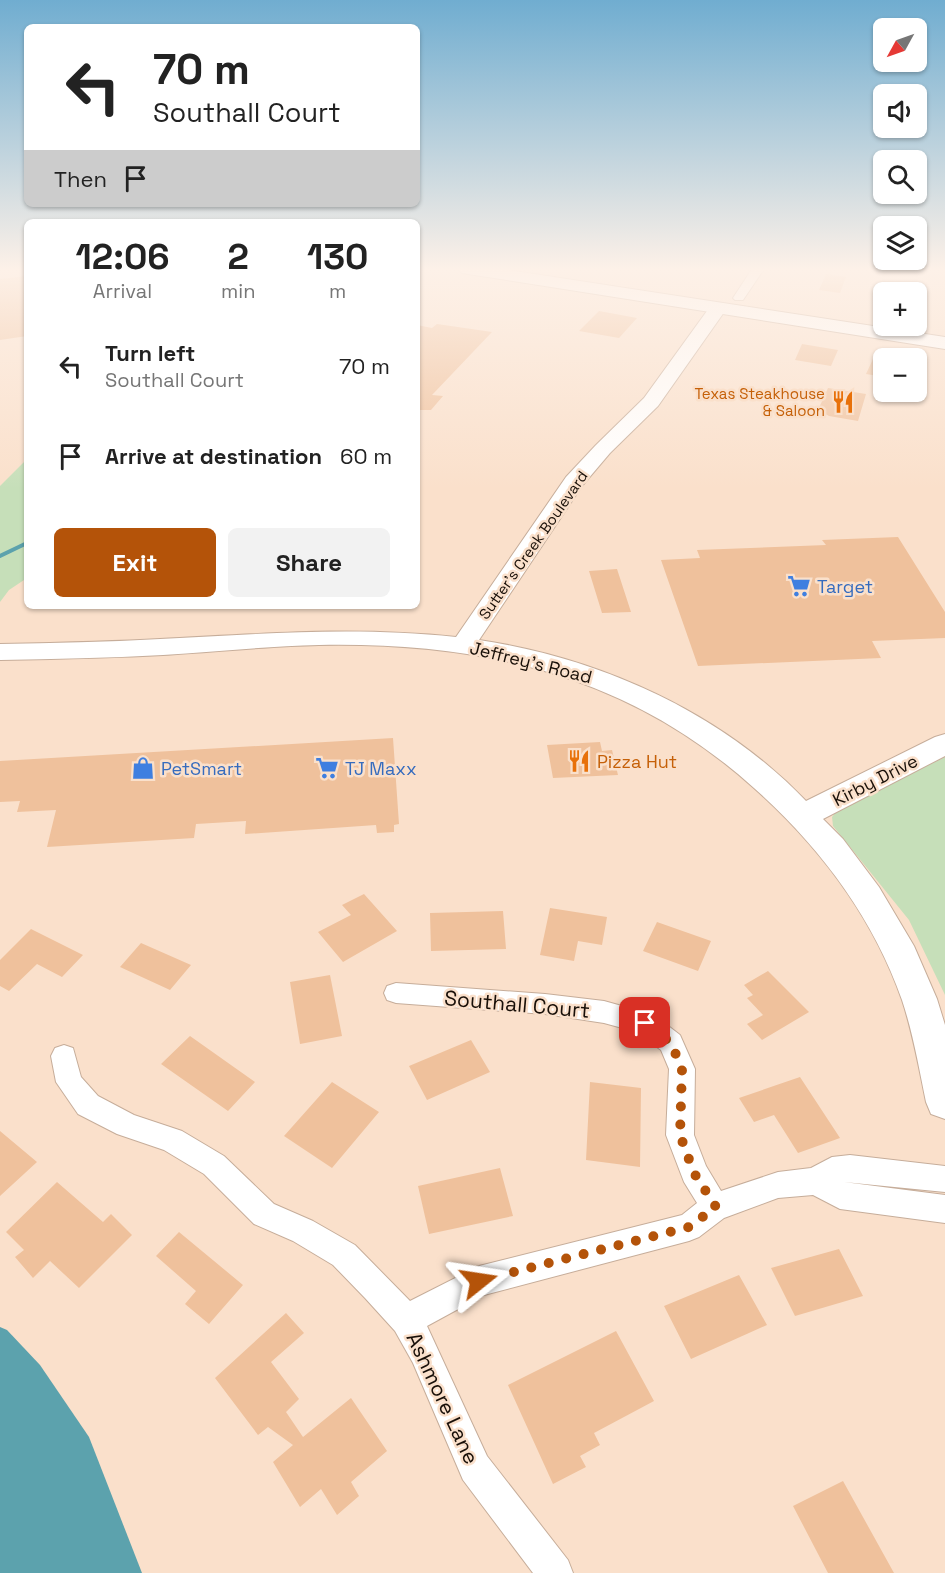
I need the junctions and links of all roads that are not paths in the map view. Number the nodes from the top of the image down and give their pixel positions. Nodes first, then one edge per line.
1 (693, 342) edge
2 (464, 645) junction
3 (0, 652) edge
4 (945, 744) edge
5 (804, 815) junction
6 (396, 993) dead end
7 (64, 1056) dead end
8 (945, 1102) edge
9 (945, 1179) edge
10 (816, 1181) junction
11 (716, 1207) junction
12 (945, 1209) edge
13 (406, 1320) junction
14 (555, 1573) edge

1 - 2 street, Sutter's Creek Boulevard
2 - 3 street, Jeffrey's Road
2 - 5 street, Jeffrey's Road
4 - 5 street, Kirby Drive
5 - 8 street, Jeffrey's Road
6 - 11 street, Southall Court
7 - 13 street, Ashmore Lane
9 - 10 street
10 - 11 street
10 - 12 street
11 - 13 street
13 - 14 street, Ashmore Lane

